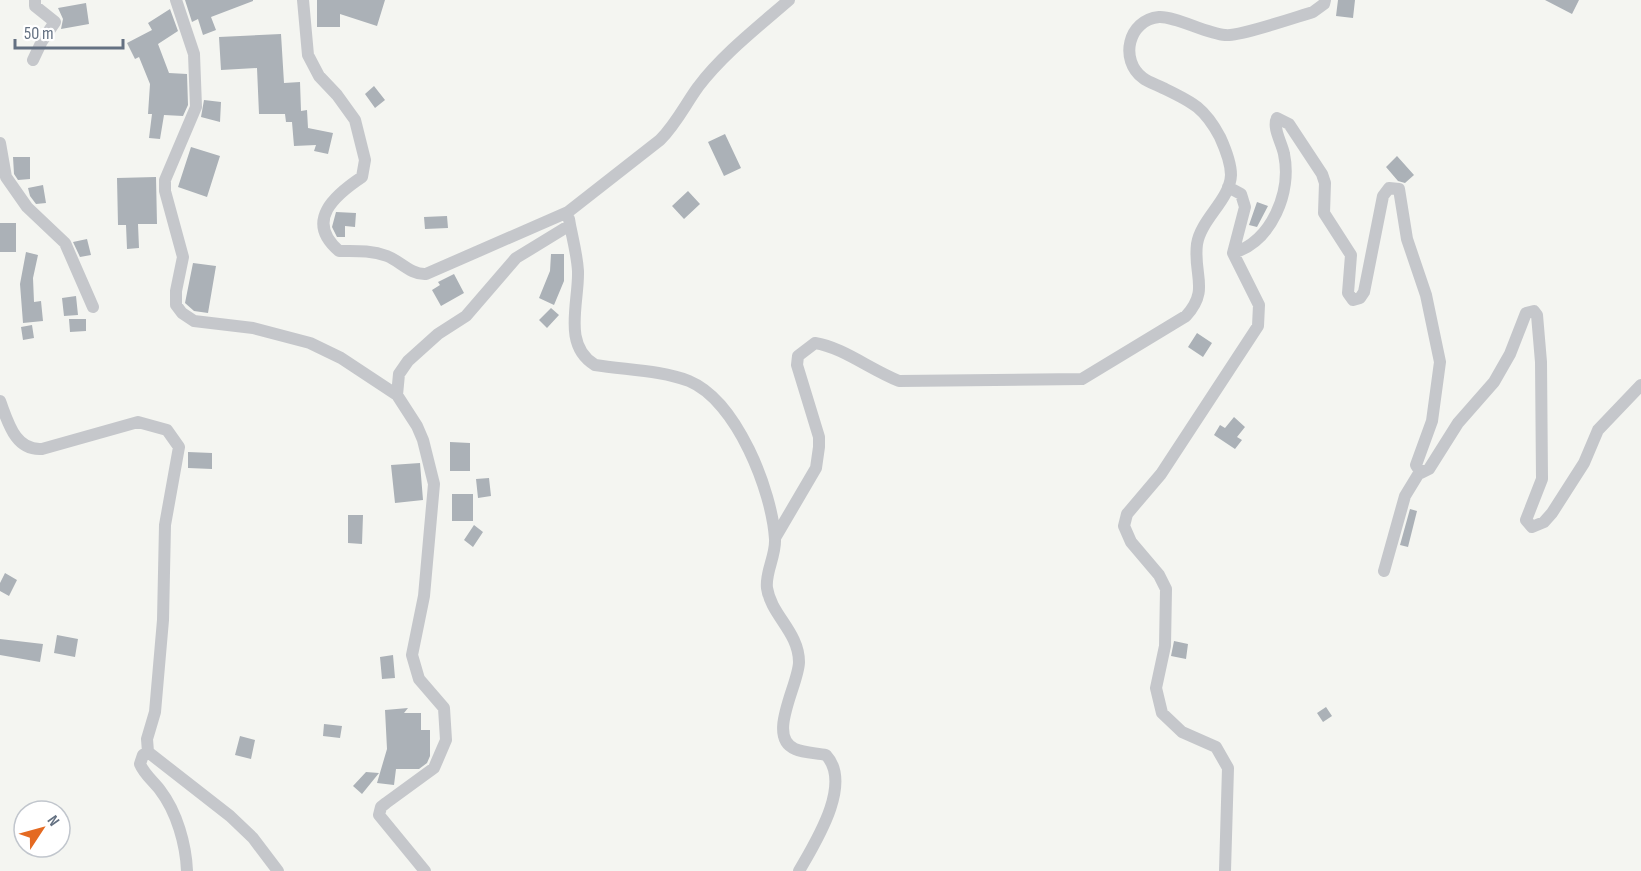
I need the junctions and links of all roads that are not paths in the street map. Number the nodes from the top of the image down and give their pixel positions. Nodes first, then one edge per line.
1 (35, 0) edge
2 (176, 0) edge
3 (303, 0) edge
4 (789, 0) edge
5 (1325, 0) edge
6 (33, 60) dead end
7 (0, 143) edge
8 (5, 181) edge
9 (1228, 187) junction
10 (569, 219) junction
11 (1233, 253) junction
12 (93, 307) dead end
13 (1641, 385) edge
14 (397, 395) junction
15 (0, 401) edge
16 (1419, 473) junction
17 (775, 538) junction
18 (1383, 571) dead end
19 (148, 752) junction
20 (418, 868) edge
21 (187, 871) edge
22 (278, 871) edge
23 (799, 871) edge
24 (1225, 871) edge

1 - 6 street
2 - 14 street
3 - 10 street
4 - 10 street
5 - 9 street
7 - 8 street
8 - 12 street
9 - 11 street
9 - 17 street
10 - 14 street
10 - 17 street
11 - 16 street
11 - 24 street
13 - 16 street
14 - 20 street
15 - 19 street
16 - 18 street
17 - 23 street
19 - 21 street
19 - 22 street

